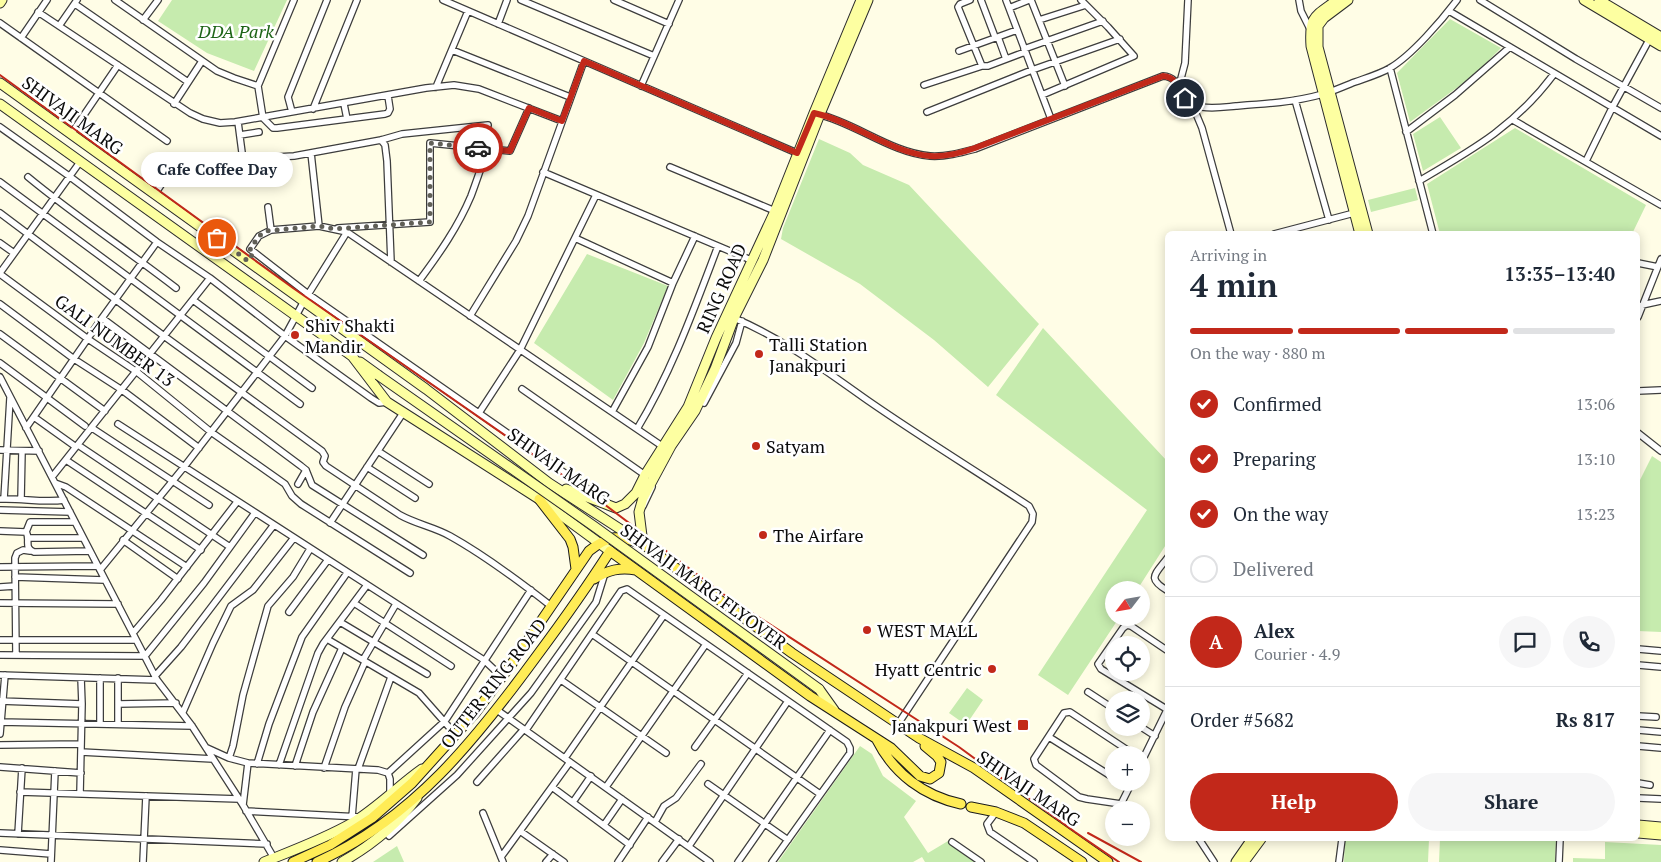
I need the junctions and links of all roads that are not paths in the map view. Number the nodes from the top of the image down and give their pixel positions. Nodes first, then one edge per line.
1 (2, 0) edge
2 (47, 0) edge
3 (158, 0) edge
4 (294, 0) edge
5 (327, 0) edge
6 (357, 0) edge
7 (443, 0) edge
8 (507, 0) edge
9 (521, 0) edge
10 (679, 0) edge
11 (861, 0) edge
12 (868, 0) edge
13 (970, 0) edge
14 (981, 0) edge
15 (1006, 0) edge
16 (1030, 0) edge
17 (1188, 0) edge
18 (1299, 0) edge
19 (1337, 0) edge
20 (1348, 0) edge
21 (1457, 0) edge
22 (1480, 0) edge
23 (1584, 0) edge
24 (1599, 0) edge
25 (118, 1) edge
26 (618, 1) edge
27 (76, 2) edge
28 (1083, 2) edge
29 (0, 3) edge
30 (1009, 8) junction
31 (468, 11) junction
32 (1449, 11) junction
33 (38, 12) junction
34 (143, 20) junction
35 (1039, 20) junction
36 (1103, 22) junction
37 (0, 24) edge
38 (498, 24) junction
39 (669, 24) junction
40 (59, 26) junction
41 (1310, 29) junction
42 (1017, 30) junction
43 (996, 37) junction
44 (1661, 37) edge
45 (21, 38) junction
46 (1120, 40) junction
47 (1649, 40) junction
48 (1048, 41) junction
49 (973, 46) junction
50 (1661, 46) edge
51 (1510, 47) junction
52 (452, 50) junction
53 (959, 51) dead end
54 (1025, 51) junction
55 (654, 56) junction
56 (1006, 59) junction
57 (202, 60) junction
58 (584, 61) junction
59 (1056, 61) junction
60 (118, 65) junction
61 (982, 66) junction
62 (1390, 68) junction
63 (1032, 70) junction
64 (1554, 74) junction
65 (188, 82) junction
66 (0, 83) edge
67 (924, 85) dead end
68 (258, 86) junction
69 (641, 86) junction
70 (1065, 86) junction
71 (1179, 86) junction
72 (1623, 86) junction
73 (436, 87) junction
74 (1327, 92) junction
75 (99, 93) junction
76 (1042, 95) junction
77 (388, 96) junction
78 (570, 97) junction
79 (1295, 100) junction
80 (0, 104) edge
81 (174, 104) junction
82 (344, 104) junction
83 (1192, 104) junction
84 (529, 108) junction
85 (1612, 108) junction
86 (1661, 108) edge
87 (313, 109) junction
88 (292, 112) junction
89 (928, 112) dead end
90 (817, 114) junction
91 (262, 118) junction
92 (347, 119) junction
93 (1051, 119) junction
94 (1513, 120) junction
95 (562, 121) junction
96 (238, 122) junction
97 (488, 125) dead end
98 (0, 127) edge
99 (259, 132) dead end
100 (1406, 132) junction
101 (71, 134) junction
102 (240, 135) junction
103 (1661, 136) edge
104 (381, 140) junction
105 (167, 142) dead end
106 (488, 149) junction
107 (797, 153) junction
108 (311, 154) junction
109 (243, 160) junction
110 (80, 162) junction
111 (1586, 162) junction
112 (670, 167) dead end
113 (543, 172) junction
114 (69, 176) junction
115 (28, 177) dead end
116 (1419, 181) junction
117 (0, 182) edge
118 (155, 194) junction
119 (596, 195) junction
120 (53, 198) junction
121 (1661, 205) edge
122 (268, 207) dead end
123 (775, 211) junction
124 (1358, 212) junction
125 (0, 213) edge
126 (42, 214) junction
127 (185, 216) junction
128 (1329, 220) junction
129 (389, 224) junction
130 (319, 226) junction
131 (334, 229) junction
132 (175, 230) junction
133 (271, 230) junction
134 (1230, 231) edge
135 (1286, 231) edge
136 (1360, 231) edge
137 (1367, 231) edge
138 (1432, 231) edge
139 (347, 232) junction
140 (27, 234) junction
141 (695, 236) junction
142 (575, 238) junction
143 (0, 242) edge
144 (157, 242) junction
145 (718, 246) junction
146 (14, 252) junction
147 (254, 252) junction
148 (1661, 259) edge
149 (751, 260) junction
150 (248, 261) junction
151 (143, 262) junction
152 (391, 262) junction
153 (1640, 263) edge
154 (1658, 267) junction
155 (0, 274) edge
156 (210, 278) junction
157 (130, 279) junction
158 (419, 281) junction
159 (673, 283) junction
160 (176, 288) dead end
161 (306, 298) junction
162 (116, 299) junction
163 (193, 300) junction
164 (1661, 301) edge
165 (0, 304) edge
166 (1642, 305) junction
167 (1640, 311) edge
168 (180, 316) junction
169 (296, 316) junction
170 (470, 316) junction
171 (102, 318) junction
172 (738, 319) junction
173 (0, 334) edge
174 (164, 336) junction
175 (285, 336) junction
176 (88, 339) junction
177 (520, 350) junction
178 (150, 353) junction
179 (352, 356) junction
180 (269, 357) junction
181 (74, 359) junction
182 (0, 364) edge
183 (137, 372) junction
184 (257, 373) junction
185 (0, 377) edge
186 (61, 378) junction
187 (2, 385) edge
188 (312, 388) dead end
189 (522, 389) dead end
190 (122, 390) junction
191 (1640, 390) edge
192 (1661, 390) edge
193 (242, 393) junction
194 (10, 396) junction
195 (47, 399) junction
196 (387, 402) junction
197 (300, 404) dead end
198 (105, 411) junction
199 (227, 412) junction
200 (403, 412) junction
201 (612, 412) junction
202 (479, 413) junction
203 (34, 418) junction
204 (118, 424) dead end
205 (85, 426) dead end
206 (26, 428) junction
207 (92, 428) junction
208 (637, 429) junction
209 (211, 432) junction
210 (1640, 434) edge
211 (77, 446) junction
212 (662, 446) junction
213 (198, 448) junction
214 (3, 450) edge
215 (1661, 450) edge
216 (22, 451) junction
217 (38, 451) junction
218 (378, 451) junction
219 (66, 460) junction
220 (184, 467) junction
221 (367, 467) junction
222 (306, 470) junction
223 (645, 475) junction
224 (54, 480) junction
225 (172, 481) junction
226 (549, 483) junction
227 (298, 484) dead end
228 (429, 484) dead end
229 (355, 485) junction
230 (640, 496) junction
231 (21, 498) junction
232 (415, 498) dead end
233 (2, 499) edge
234 (158, 499) junction
235 (64, 500) junction
236 (539, 500) junction
237 (237, 502) junction
238 (343, 504) junction
239 (209, 505) dead end
240 (616, 508) junction
241 (0, 510) edge
242 (640, 510) junction
243 (70, 512) junction
244 (146, 514) junction
245 (254, 514) junction
246 (75, 522) junction
247 (330, 523) junction
248 (273, 526) junction
249 (0, 531) edge
250 (131, 531) junction
251 (27, 535) junction
252 (212, 535) junction
253 (84, 538) junction
254 (293, 539) junction
255 (123, 540) junction
256 (599, 543) junction
257 (643, 544) junction
258 (230, 547) junction
259 (310, 549) junction
260 (201, 550) junction
261 (30, 551) junction
262 (90, 551) junction
263 (610, 551) junction
264 (423, 555) dead end
265 (327, 560) junction
266 (1165, 562) edge
267 (671, 565) junction
268 (0, 567) edge
269 (15, 567) junction
270 (187, 567) junction
271 (99, 568) junction
272 (576, 569) junction
273 (636, 570) junction
274 (347, 573) junction
275 (410, 573) dead end
276 (605, 573) junction
277 (15, 577) junction
278 (178, 579) junction
279 (104, 580) junction
280 (366, 585) junction
281 (657, 585) junction
282 (15, 586) junction
283 (588, 586) junction
284 (0, 587) edge
285 (1165, 589) edge
286 (531, 590) junction
287 (0, 603) edge
288 (15, 603) junction
289 (354, 603) junction
290 (118, 604) junction
291 (396, 604) junction
292 (552, 606) junction
293 (289, 612) dead end
294 (664, 615) junction
295 (340, 622) junction
296 (386, 623) junction
297 (133, 633) junction
298 (592, 634) junction
299 (327, 639) junction
300 (0, 640) edge
301 (15, 640) junction
302 (136, 640) junction
303 (374, 642) junction
304 (706, 644) junction
305 (342, 648) junction
306 (1165, 649) edge
307 (1640, 649) edge
308 (1661, 650) edge
309 (0, 655) edge
310 (16, 655) junction
311 (145, 656) junction
312 (484, 660) junction
313 (364, 661) junction
314 (632, 662) junction
315 (1640, 665) edge
316 (451, 666) dead end
317 (1661, 667) edge
318 (748, 673) junction
319 (427, 674) dead end
320 (2, 675) edge
321 (391, 677) junction
322 (502, 677) junction
323 (81, 678) junction
324 (100, 678) junction
325 (118, 678) junction
326 (156, 678) junction
327 (561, 680) junction
328 (674, 690) junction
329 (1088, 692) dead end
330 (1, 701) edge
331 (788, 701) junction
332 (176, 703) junction
333 (1105, 703) edge
334 (82, 704) junction
335 (118, 704) junction
336 (601, 708) junction
337 (1165, 709) edge
338 (498, 710) junction
339 (834, 710) junction
340 (183, 712) junction
341 (1165, 714) edge
342 (1640, 716) edge
343 (1656, 717) dead end
344 (508, 718) junction
345 (715, 719) junction
346 (445, 721) junction
347 (1, 722) edge
348 (82, 723) junction
349 (100, 724) junction
350 (118, 724) junction
351 (898, 724) junction
352 (192, 726) junction
353 (525, 729) junction
354 (830, 730) junction
355 (1640, 730) edge
356 (1661, 732) edge
357 (1150, 733) edge
358 (0, 734) edge
359 (456, 735) junction
360 (641, 736) junction
361 (1154, 736) junction
362 (1049, 737) junction
363 (876, 738) junction
364 (0, 744) edge
365 (81, 744) junction
366 (1121, 746) edge
367 (1149, 746) edge
368 (1640, 746) edge
369 (206, 747) junction
370 (695, 747) dead end
371 (756, 748) junction
372 (1661, 748) edge
373 (81, 752) junction
374 (666, 753) dead end
375 (229, 758) junction
376 (213, 759) junction
377 (568, 760) junction
378 (248, 763) junction
379 (257, 764) junction
380 (701, 764) dead end
381 (280, 765) junction
382 (295, 766) junction
383 (425, 766) junction
384 (0, 767) edge
385 (22, 768) junction
386 (324, 768) junction
387 (357, 769) junction
388 (54, 771) junction
389 (1105, 772) edge
390 (81, 773) junction
391 (388, 773) junction
392 (591, 776) junction
393 (796, 777) junction
394 (477, 782) dead end
395 (1640, 783) edge
396 (708, 784) dead end
397 (1650, 785) dead end
398 (552, 787) junction
399 (606, 787) junction
400 (1127, 791) edge
401 (20, 792) junction
402 (54, 793) junction
403 (390, 793) junction
404 (80, 794) junction
405 (724, 794) junction
406 (820, 794) junction
407 (146, 796) junction
408 (419, 796) junction
409 (622, 798) junction
410 (1640, 798) edge
411 (239, 799) junction
412 (1661, 799) edge
413 (573, 802) junction
414 (961, 804) dead end
415 (971, 807) dead end
416 (245, 808) junction
417 (996, 812) junction
418 (483, 813) dead end
419 (356, 817) junction
420 (648, 817) junction
421 (655, 822) junction
422 (765, 823) junction
423 (604, 825) junction
424 (1640, 825) edge
425 (1661, 827) edge
426 (520, 831) junction
427 (0, 833) edge
428 (1640, 833) edge
429 (18, 834) junction
430 (52, 835) junction
431 (1661, 835) edge
432 (389, 836) dead end
433 (144, 839) junction
434 (678, 839) junction
435 (788, 840) junction
436 (1199, 841) edge
437 (1251, 841) edge
438 (1260, 841) edge
439 (1342, 841) edge
440 (1560, 841) edge
441 (952, 842) dead end
442 (267, 844) junction
443 (630, 844) junction
444 (689, 846) junction
445 (0, 850) edge
446 (51, 854) junction
447 (553, 854) junction
448 (274, 858) junction
449 (502, 860) edge
450 (702, 860) edge
451 (51, 862) edge
452 (143, 862) edge
453 (264, 862) edge
454 (293, 862) edge
455 (317, 862) edge
456 (342, 862) edge
457 (546, 862) edge
458 (564, 862) edge
459 (618, 862) edge
460 (662, 862) edge
461 (710, 862) edge
462 (738, 862) edge
463 (772, 862) edge
464 (981, 862) edge
465 (1034, 862) edge
466 (1082, 862) edge
467 (1108, 862) edge
468 (1214, 862) edge
469 (1236, 862) edge
470 (1244, 862) edge
471 (1339, 862) edge
472 (1559, 862) edge

1 - 29 main road
2 - 33 street
3 - 34 street
4 - 68 street
5 - 88 street
6 - 87 street
7 - 31 street
8 - 38 street
9 - 55 street
10 - 39 street
11 - 90 main road, RING ROAD
12 - 90 main road, RING ROAD
13 - 49 street
14 - 43 street
15 - 30 street
16 - 30 street
16 - 35 street
17 - 71 street
18 - 41 street
19 - 41 main road
20 - 74 main road
21 - 32 street
22 - 72 street
23 - 47 main road
24 - 44 main road
25 - 34 street
26 - 39 street
27 - 40 street
27 - 65 street
28 - 35 street
28 - 36 street
30 - 42 street
31 - 38 street
31 - 52 street
32 - 51 street
32 - 62 street
33 - 40 street
33 - 45 street
34 - 57 street
35 - 48 street
36 - 46 street
36 - 48 street
37 - 45 street
38 - 58 street
39 - 55 street
40 - 60 street
41 - 74 main road
42 - 43 street
42 - 54 street
43 - 49 street
43 - 56 street
45 - 75 street
46 - 59 street
46 - 70 street
47 - 50 main road
47 - 72 street
48 - 54 street
48 - 59 street
49 - 53 street
49 - 61 street
51 - 64 street
51 - 100 street
52 - 73 street
52 - 78 street
54 - 56 street
54 - 63 street
55 - 69 street
56 - 61 street
57 - 65 street
57 - 68 street
58 - 69 street
58 - 78 street
59 - 63 street
59 - 70 street
60 - 75 street
60 - 81 street
61 - 67 street
62 - 74 street
62 - 100 street
63 - 76 street
63 - 89 street
64 - 85 street
64 - 94 street
65 - 81 street
66 - 101 main road, SHIVAJI MARG
68 - 91 street
69 - 107 street
70 - 76 street
71 - 83 street
71 - 93 street
72 - 85 street
72 - 86 street
73 - 77 street
73 - 84 street
74 - 79 street
74 - 124 main road
75 - 101 street
75 - 105 street
76 - 93 street
77 - 82 street
77 - 92 street
78 - 95 street
79 - 83 street
79 - 128 street
80 - 110 main road, SHIVAJI MARG
81 - 96 street
82 - 87 street
82 - 92 street
83 - 134 street
84 - 95 street
84 - 106 street
85 - 103 street
85 - 111 street
87 - 88 street
88 - 91 street
90 - 93 street
90 - 107 main road, RING ROAD
90 - 172 main road, RING ROAD
91 - 92 street
91 - 96 street
94 - 111 street
94 - 116 street
95 - 113 street
96 - 102 street
97 - 104 street
98 - 114 street
99 - 102 street
100 - 116 street
101 - 118 main road, SHIVAJI MARG
102 - 109 street
104 - 108 street
104 - 129 street
106 - 129 street
106 - 158 street
107 - 123 main road, RING ROAD
108 - 109 street
108 - 130 street
109 - 118 street
110 - 114 street
110 - 132 main road, SHIVAJI MARG
111 - 121 street
112 - 123 street
113 - 119 street
113 - 170 street
114 - 120 street
114 - 144 street
115 - 120 street
116 - 138 street
117 - 126 street
118 - 127 main road, SHIVAJI MARG
119 - 141 street
119 - 142 street
120 - 126 street
120 - 151 street
122 - 133 street
123 - 149 main road, RING ROAD
124 - 128 street
124 - 136 main road
124 - 137 main road
125 - 140 street
126 - 140 street
126 - 157 street
127 - 132 main road
127 - 150 main road, SHIVAJI MARG
128 - 135 street
129 - 131 street
129 - 152 street
130 - 131 street
130 - 133 street
131 - 139 street
132 - 169 main road, SHIVAJI MARG
133 - 147 street
139 - 152 street
139 - 161 street
140 - 146 street
140 - 162 street
141 - 145 street
141 - 159 street
142 - 159 street
142 - 177 street
143 - 146 street
144 - 151 street
144 - 156 street
145 - 149 street
145 - 208 street
146 - 155 street
147 - 150 street
147 - 161 street
148 - 154 street
149 - 212 main road, RING ROAD
150 - 161 main road, SHIVAJI MARG
151 - 157 street
151 - 160 street
152 - 158 street
153 - 154 street
154 - 166 street
155 - 176 street, GALI NUMBER 13
156 - 163 street
156 - 175 street
157 - 162 street
157 - 168 street
158 - 170 street
159 - 201 street
161 - 169 street
161 - 202 street
161 - 226 main road, SHIVAJI MARG
162 - 171 street
162 - 174 street
163 - 168 street
163 - 180 street
164 - 166 street
165 - 181 street
166 - 167 street
168 - 174 street
168 - 184 street
169 - 175 street
169 - 179 main road, SHIVAJI MARG
170 - 177 street
171 - 176 street
171 - 178 street
172 - 230 main road, RING ROAD
172 - 242 street
172 - 351 street
173 - 186 street
174 - 178 street
174 - 193 street
175 - 180 street
175 - 196 street
176 - 181 street
176 - 183 street, GALI NUMBER 13
177 - 201 street
177 - 202 street
178 - 183 street
178 - 199 street
179 - 196 main road, SHIVAJI MARG
179 - 339 main road, SHIVAJI MARG FLYOVER, bridge
180 - 184 street
180 - 188 street
181 - 186 street
181 - 190 street
182 - 195 street
183 - 190 street
183 - 209 street, GALI NUMBER 13
184 - 193 street
184 - 197 street
185 - 187 street
186 - 195 street
186 - 198 street
187 - 194 street
189 - 223 street
190 - 198 street
190 - 213 street
191 - 192 street
193 - 199 street
193 - 229 street
194 - 206 street
194 - 214 street
195 - 203 street
195 - 205 street
196 - 200 main road, SHIVAJI MARG
198 - 207 street
199 - 209 street
199 - 222 street
200 - 218 street
200 - 236 main road, SHIVAJI MARG
201 - 208 street
202 - 240 street
203 - 206 street
203 - 211 street
204 - 220 street
206 - 217 street
207 - 211 street
207 - 225 street
208 - 212 street
209 - 213 street
209 - 247 street, GALI NUMBER 13
210 - 215 street
211 - 219 street
211 - 234 street
212 - 223 main road, RING ROAD
213 - 220 street
214 - 216 street
214 - 233 street
216 - 217 street
216 - 231 street
217 - 224 street
218 - 221 street
218 - 228 street
219 - 224 street
219 - 244 street
220 - 225 street
220 - 237 street
221 - 229 street
221 - 232 street
222 - 227 street
222 - 238 street
223 - 230 main road, RING ROAD
224 - 235 street
224 - 250 street
225 - 234 street
225 - 239 street
226 - 236 main road
226 - 240 main road
226 - 257 main road, SHIVAJI MARG
229 - 238 street
229 - 286 street
230 - 240 main road, RING ROAD
230 - 242 main road, RING ROAD
231 - 233 street
231 - 235 street
234 - 244 street
234 - 252 street
235 - 243 street
236 - 256 main road, SHIVAJI MARG
236 - 272 main road
237 - 245 street
237 - 252 street
238 - 247 street
238 - 264 street
241 - 243 street
242 - 257 main road, RING ROAD
243 - 246 street
244 - 250 street
244 - 260 street
245 - 248 street
245 - 258 street
246 - 251 street
246 - 253 street
247 - 275 street, GALI NUMBER 13
248 - 254 street
248 - 326 street
249 - 251 street
250 - 255 street
250 - 270 street
251 - 253 street
251 - 261 street
252 - 258 street
252 - 260 street
253 - 262 street
254 - 259 street
254 - 340 street
255 - 271 street
255 - 278 street
256 - 257 main road
256 - 263 main road, SHIVAJI MARG
256 - 272 main road, OUTER RING ROAD
257 - 267 main road, SHIVAJI MARG
258 - 311 street
259 - 265 street
259 - 375 street
260 - 270 street
261 - 262 street
261 - 269 street
262 - 271 street
263 - 273 main road, SHIVAJI MARG
263 - 283 main road
265 - 274 street
265 - 293 street
266 - 285 street
267 - 281 main road
267 - 351 main road, SHIVAJI MARG
268 - 269 street
269 - 271 street
269 - 277 street
270 - 278 street
271 - 279 street
272 - 292 main road, OUTER RING ROAD
273 - 276 main road
273 - 281 main road, SHIVAJI MARG
274 - 280 street
274 - 379 street
276 - 283 main road
276 - 344 street
277 - 279 street
277 - 282 street
278 - 297 street
279 - 290 street
280 - 289 street
280 - 291 street
281 - 339 main road, SHIVAJI MARG
282 - 284 street
282 - 288 street
283 - 338 main road, OUTER RING ROAD
286 - 292 street
286 - 312 street
287 - 288 street
288 - 290 street
288 - 301 street
289 - 295 street
289 - 296 street
290 - 297 street
291 - 296 street
291 - 312 street
292 - 322 main road, OUTER RING ROAD
294 - 298 street
294 - 304 street
294 - 314 street
295 - 299 street
295 - 303 street
296 - 303 street
296 - 316 street
297 - 302 street
298 - 314 street
298 - 327 street
299 - 305 street
299 - 381 street
300 - 301 street
301 - 302 street
301 - 310 street
302 - 311 street
303 - 313 street
303 - 319 street
304 - 318 street
304 - 328 street
305 - 313 street
305 - 382 street
306 - 337 street
307 - 308 street
309 - 310 street
310 - 311 street
311 - 326 street
312 - 322 street
312 - 346 street
313 - 321 street
313 - 386 street
314 - 328 street
314 - 336 street
315 - 317 street
318 - 331 street
318 - 345 street
320 - 323 street
320 - 330 street
321 - 346 street
321 - 387 street
322 - 359 main road, OUTER RING ROAD
323 - 324 street
323 - 334 street
324 - 325 street
324 - 349 street
325 - 326 street
325 - 335 street
326 - 332 street
327 - 336 street
327 - 353 street
328 - 345 street
328 - 360 street
329 - 333 street
330 - 334 street
330 - 347 street
331 - 354 street
331 - 371 street
332 - 335 street
332 - 340 street
334 - 348 street
335 - 350 street
336 - 360 street
336 - 377 street
338 - 344 street
338 - 408 main road, OUTER RING ROAD
339 - 363 main road, SHIVAJI MARG
340 - 352 street
341 - 361 street
342 - 343 street
344 - 353 street
344 - 432 street
345 - 370 street
345 - 371 street
346 - 359 street
346 - 391 street
347 - 348 street
347 - 358 street
348 - 349 street
348 - 365 street
349 - 350 street
350 - 352 street
351 - 363 main road
351 - 467 main road, SHIVAJI MARG
352 - 369 street
353 - 377 street
353 - 394 street
354 - 393 street
354 - 406 street
355 - 356 street
357 - 361 street
359 - 383 main road, OUTER RING ROAD
360 - 374 street
360 - 399 street
361 - 367 street
362 - 366 street
362 - 389 street
362 - 400 street
363 - 414 main road, SHIVAJI MARG
364 - 365 street
365 - 373 street
368 - 372 street
369 - 375 street
369 - 376 street
371 - 393 street
371 - 405 street
373 - 376 street
373 - 390 street
375 - 378 street
376 - 411 street
377 - 392 street
377 - 398 street
378 - 379 street
378 - 416 street
379 - 381 street
380 - 421 street
381 - 382 street
382 - 386 street
383 - 403 main road, OUTER RING ROAD
383 - 454 main road, OUTER RING ROAD
384 - 385 street
385 - 388 street
385 - 401 street
386 - 387 street
387 - 391 street
387 - 419 street
388 - 390 street
388 - 402 street
390 - 404 street
391 - 403 street
392 - 399 street
392 - 413 street
393 - 406 street
393 - 422 street
395 - 397 street
396 - 405 street
398 - 413 street
398 - 426 street
399 - 409 street
401 - 402 street
401 - 429 street
402 - 404 street
402 - 430 street
403 - 419 main road, OUTER RING ROAD
404 - 407 street
405 - 422 street
405 - 444 street
406 - 435 street
407 - 411 street
407 - 433 street
408 - 455 main road, OUTER RING ROAD
408 - 456 main road, OUTER RING ROAD
409 - 420 street
409 - 423 street
410 - 412 street
411 - 416 street
413 - 423 street
415 - 417 main road, SHIVAJI MARG
416 - 419 street
416 - 442 street
417 - 465 street
417 - 466 main road, SHIVAJI MARG
418 - 449 street
419 - 448 main road, OUTER RING ROAD
420 - 421 street
420 - 443 street
421 - 434 street
422 - 435 street
422 - 462 street
423 - 443 street
424 - 425 main road
426 - 447 street
426 - 449 street
427 - 429 street
428 - 431 main road
429 - 430 street
430 - 433 street
430 - 446 street
433 - 442 street
433 - 452 street
434 - 444 street
434 - 460 street
435 - 463 street
436 - 468 street
437 - 469 main road
438 - 470 main road
439 - 471 street
440 - 472 street
441 - 464 street
442 - 448 street
443 - 459 street
444 - 450 street
445 - 446 street
446 - 451 street
447 - 457 street
447 - 458 street
448 - 453 main road, OUTER RING ROAD
450 - 461 street

